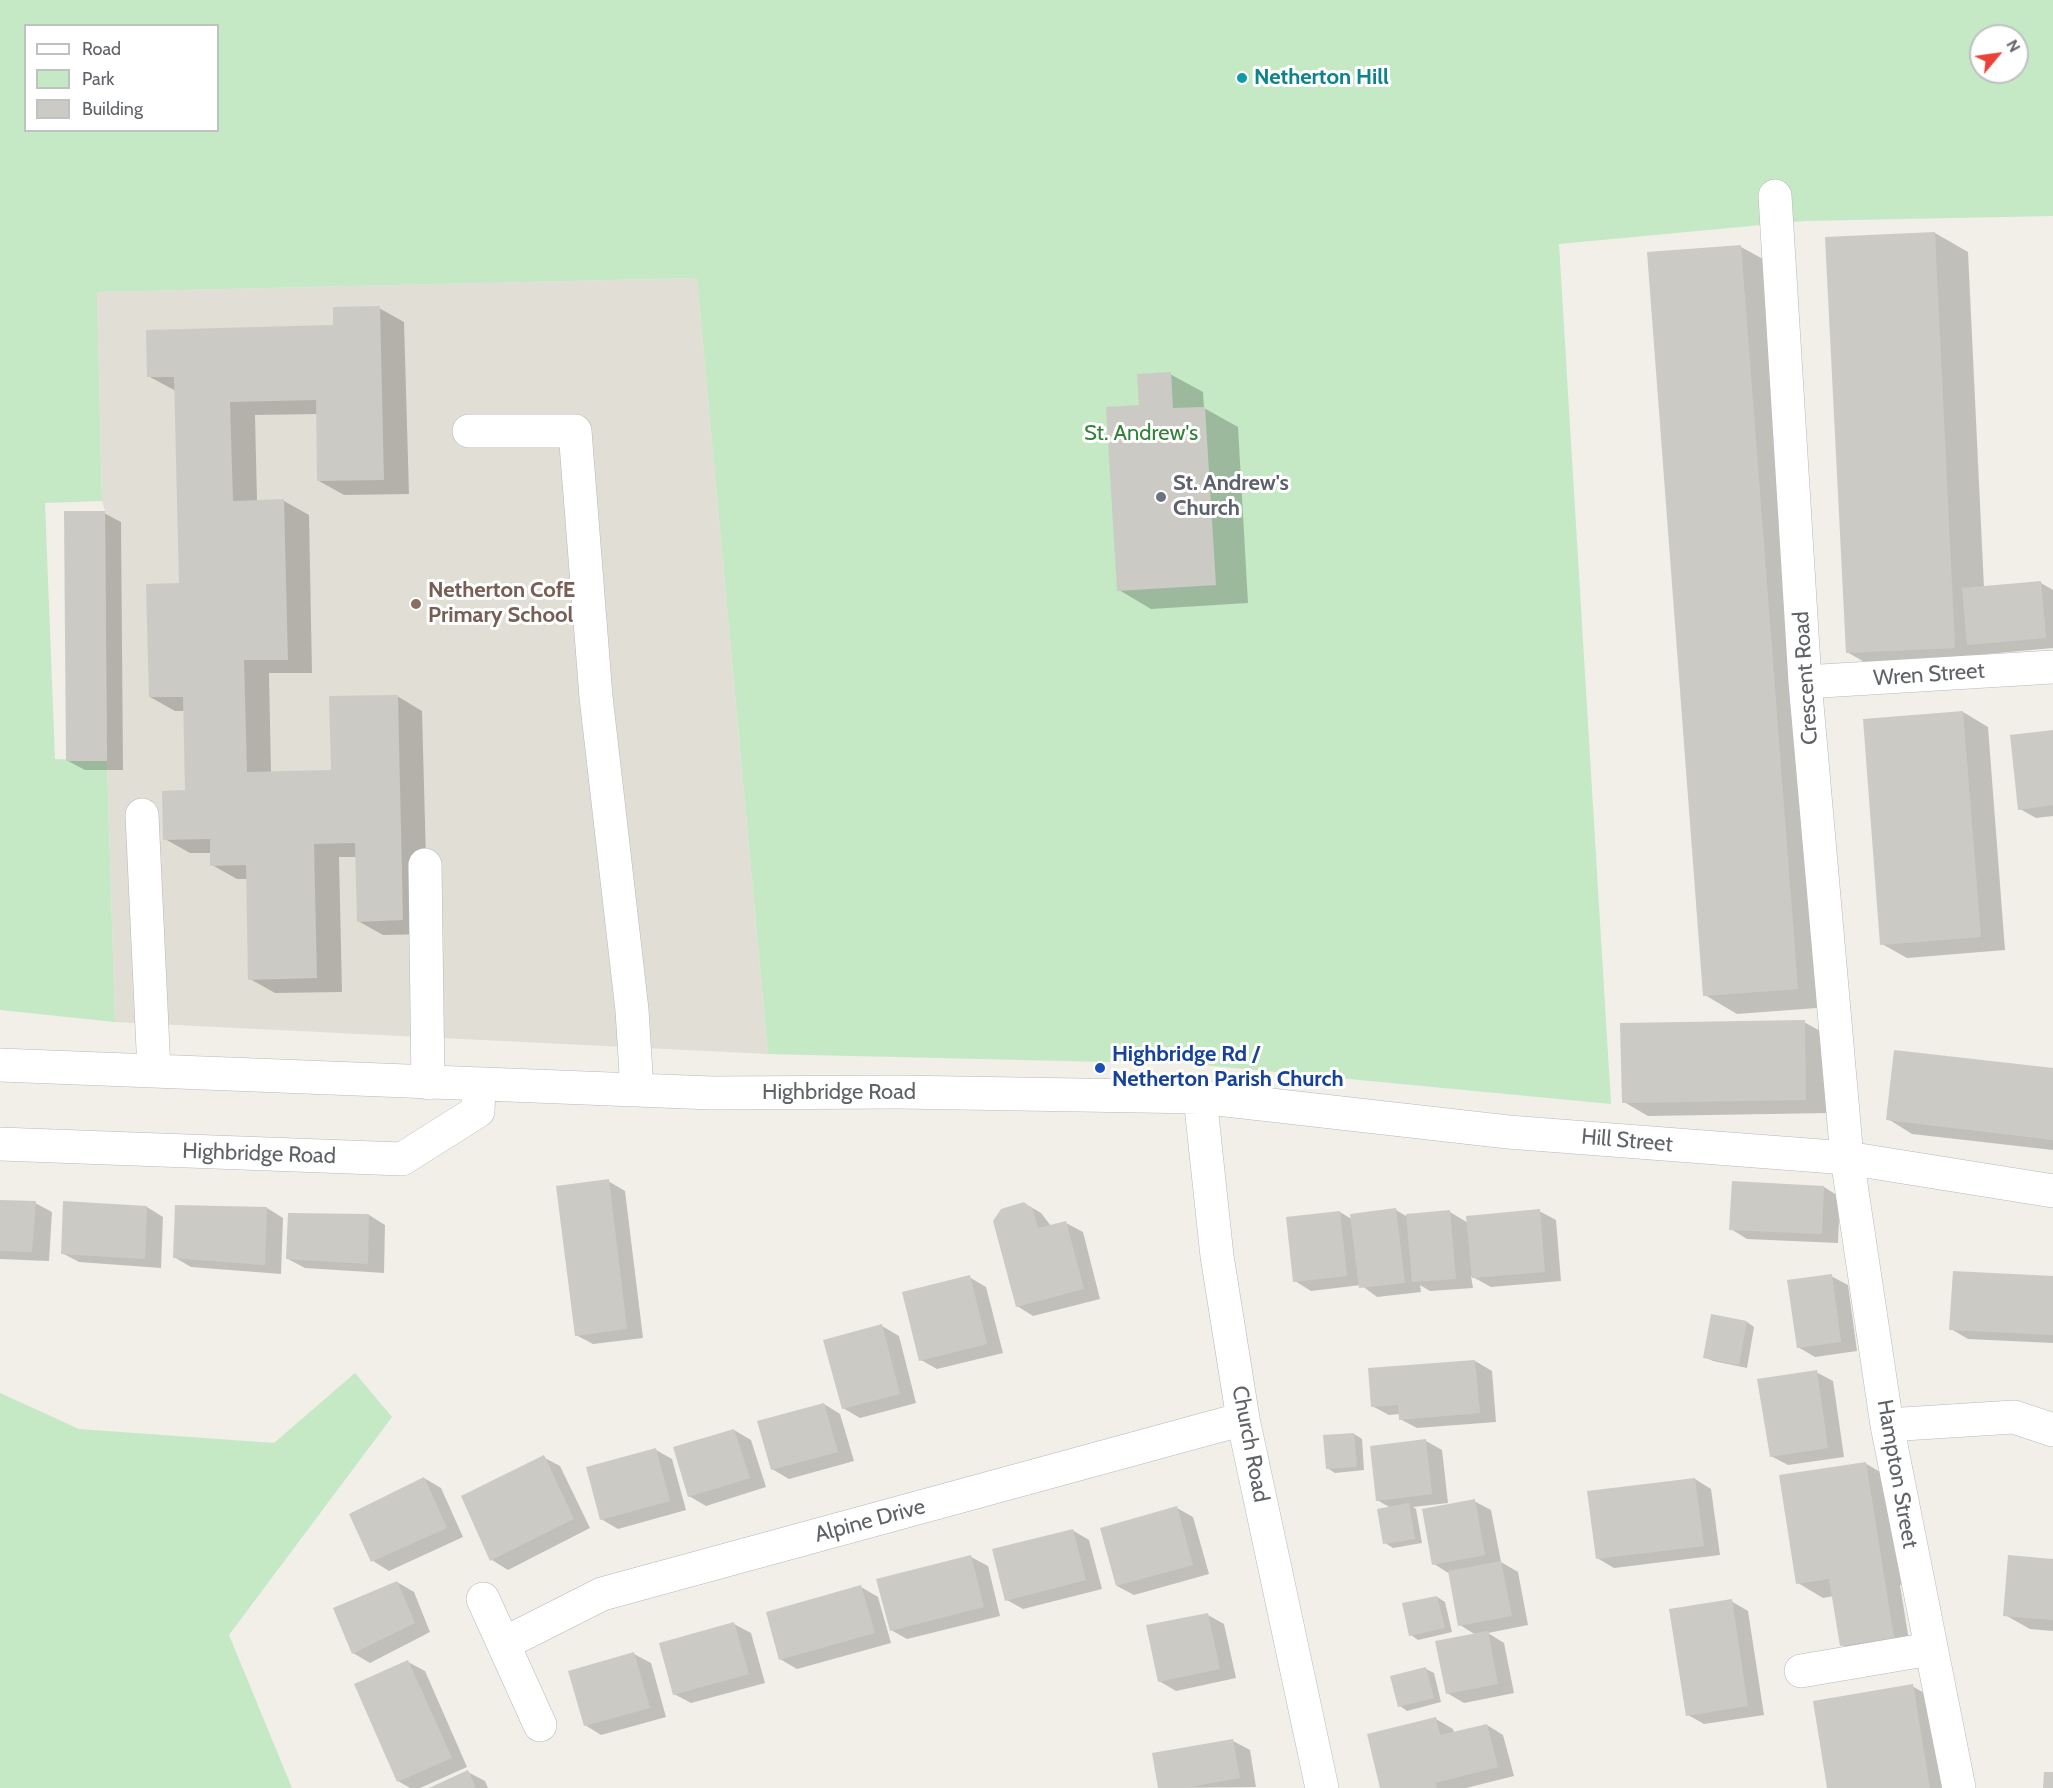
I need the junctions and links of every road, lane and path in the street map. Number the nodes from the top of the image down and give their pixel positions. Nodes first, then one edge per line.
1 (1774, 196) dead end
2 (469, 431) dead end
3 (2053, 667) edge
4 (1805, 682) junction
5 (142, 815) dead end
6 (425, 865) dead end
7 (0, 1065) edge
8 (154, 1071) junction
9 (428, 1083) junction
10 (479, 1086) junction
11 (637, 1090) junction
12 (1200, 1097) junction
13 (0, 1144) edge
14 (1847, 1158) junction
15 (2053, 1191) edge
16 (1243, 1419) junction
17 (1887, 1425) junction
18 (2053, 1430) edge
19 (483, 1599) dead end
20 (505, 1643) junction
21 (1930, 1649) junction
22 (1802, 1671) dead end
23 (540, 1725) dead end
24 (1322, 1788) edge
25 (1959, 1788) edge

1 - 4 street, Crescent Road
2 - 11 street
3 - 4 street, Wren Street
4 - 14 street, Crescent Road
5 - 8 street
6 - 9 street
7 - 8 street, Highbridge Road
8 - 9 street, Highbridge Road
9 - 10 street, Highbridge Road
10 - 11 street, Highbridge Road
10 - 13 street, Highbridge Road
11 - 12 street, Highbridge Road
12 - 14 street, Hill Street
12 - 16 street, Church Road
14 - 15 street, Hill Street
14 - 17 street, Hampton Street
16 - 20 street, Alpine Drive
16 - 24 street, Church Road
17 - 18 street
17 - 21 street, Hampton Street
19 - 20 street
20 - 23 street
21 - 22 street
21 - 25 street, Hampton Street

